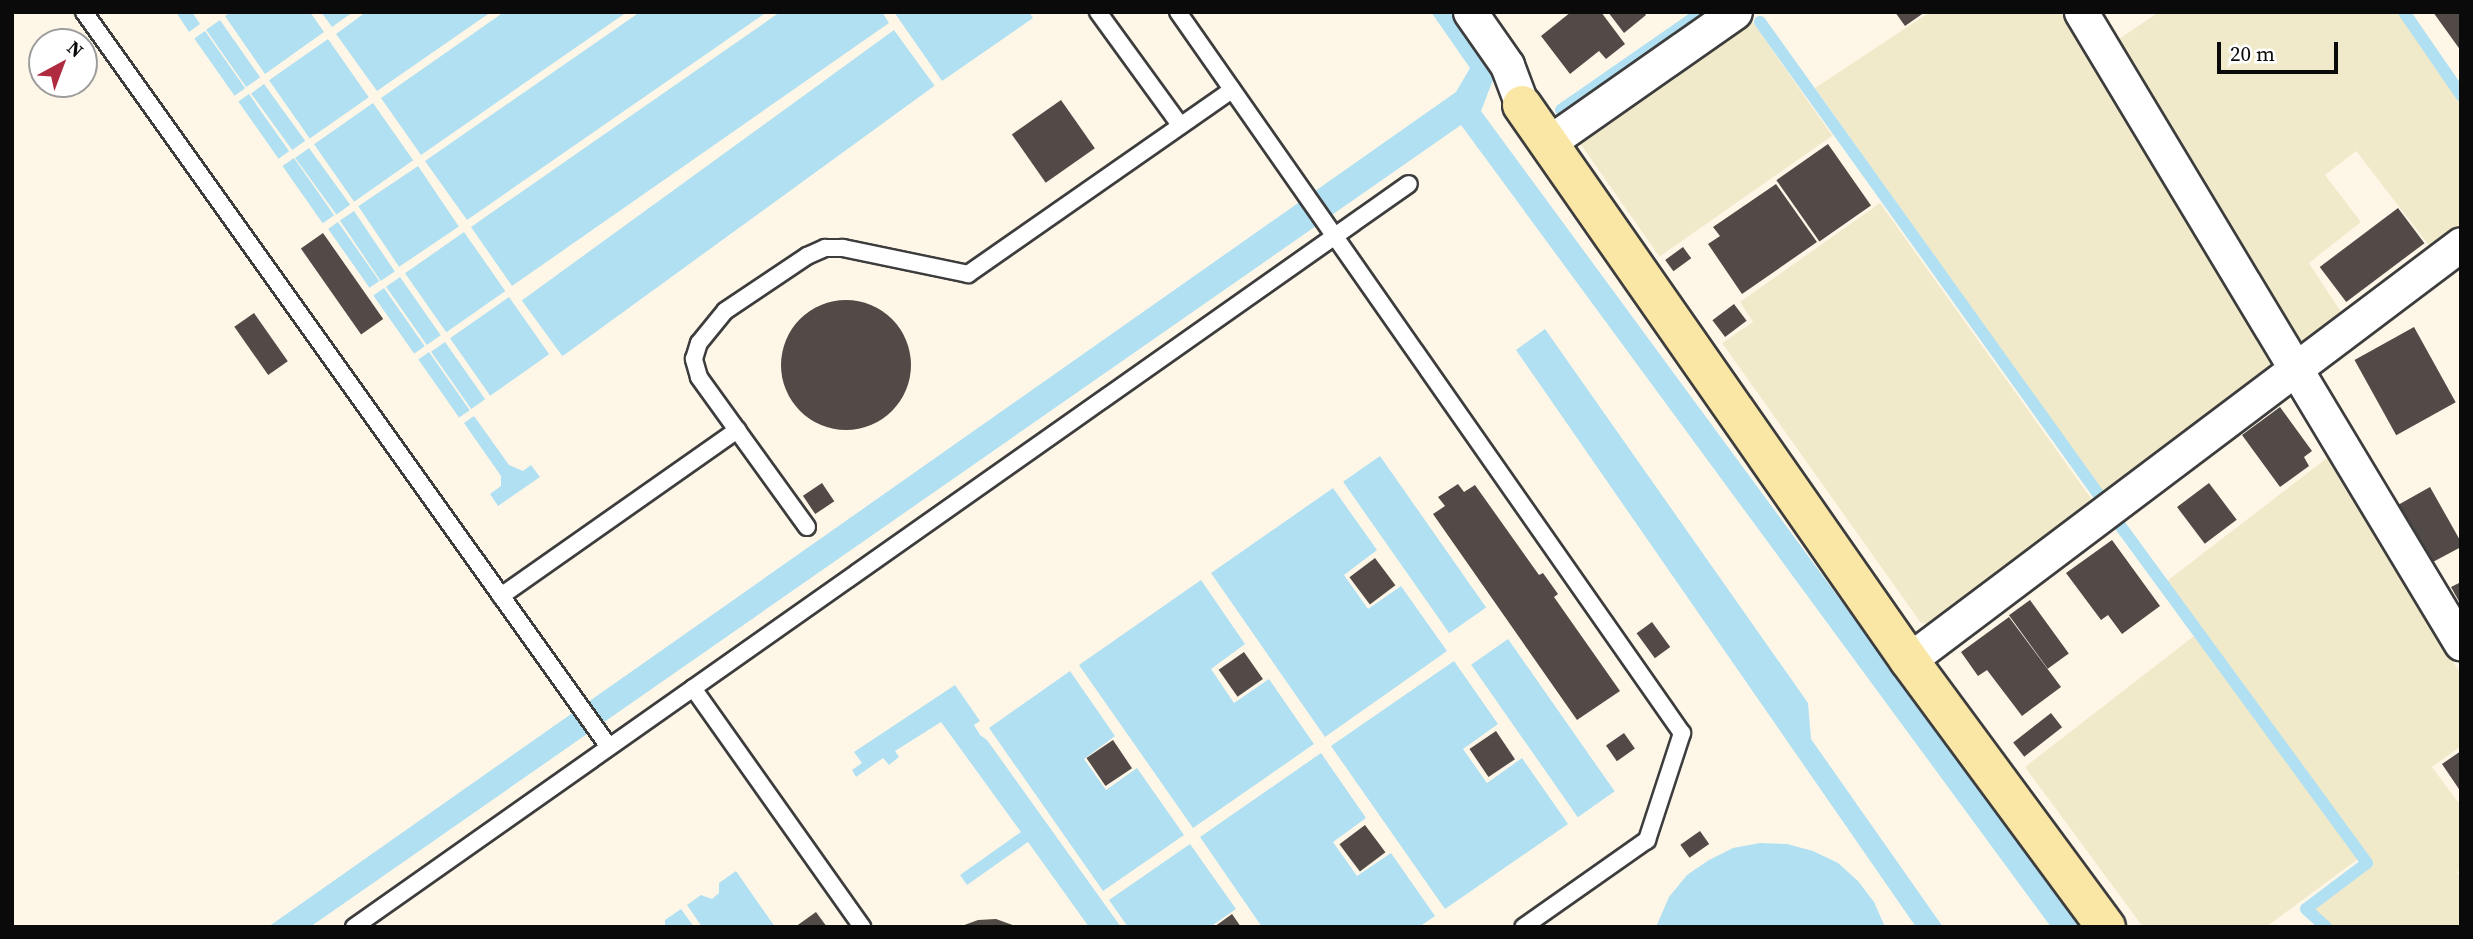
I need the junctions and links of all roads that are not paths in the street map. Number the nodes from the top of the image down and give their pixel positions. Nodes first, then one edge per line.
1 (84, 12) edge
2 (1098, 12) edge
3 (1178, 12) edge
4 (1470, 12) edge
5 (1735, 12) edge
6 (2081, 12) edge
7 (1232, 90) junction
8 (1522, 105) joint
9 (1180, 125) junction
10 (1548, 143) junction
11 (1409, 184) dead end
12 (1335, 237) junction
13 (2461, 244) edge
14 (2295, 367) junction
15 (737, 430) junction
16 (807, 527) dead end
17 (501, 596) junction
18 (2461, 644) edge
19 (1909, 660) junction
20 (693, 688) junction
21 (609, 747) junction
22 (354, 927) edge
23 (862, 927) edge
24 (1523, 927) edge
25 (2106, 927) edge

1 - 17 lane
2 - 9 lane
3 - 7 lane
4 - 8 street
5 - 10 street
6 - 14 street
7 - 9 lane
7 - 12 lane
8 - 10 street
9 - 15 lane
10 - 19 street
11 - 12 lane
12 - 20 lane
12 - 24 lane
13 - 14 street
14 - 18 street
14 - 19 street
15 - 16 lane
15 - 17 lane
17 - 21 lane
19 - 25 street
20 - 21 lane
20 - 23 lane
21 - 22 lane

